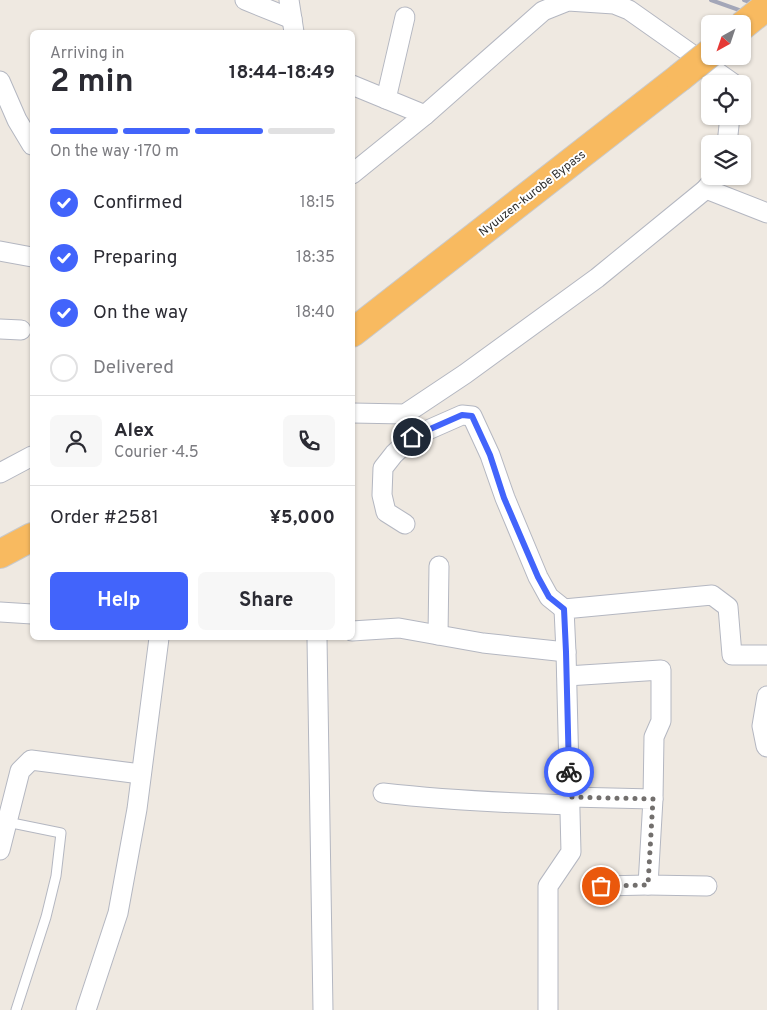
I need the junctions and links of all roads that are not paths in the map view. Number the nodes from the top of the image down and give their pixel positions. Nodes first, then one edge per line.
1 (245, 0) edge
2 (290, 0) edge
3 (767, 6) edge
4 (405, 18) dead end
5 (751, 19) edge
6 (293, 26) edge
7 (701, 60) edge
8 (721, 75) edge
9 (0, 82) edge
10 (355, 87) edge
11 (386, 99) junction
12 (424, 115) junction
13 (30, 142) edge
14 (355, 172) edge
15 (709, 185) edge
16 (712, 185) edge
17 (767, 213) edge
18 (0, 252) edge
19 (30, 257) edge
20 (0, 329) edge
21 (21, 330) dead end
22 (355, 331) edge
23 (355, 413) edge
24 (30, 457) edge
25 (0, 473) edge
26 (405, 524) dead end
27 (30, 538) edge
28 (0, 554) edge
29 (440, 566) dead end
30 (564, 609) junction
31 (0, 612) edge
32 (30, 614) edge
33 (355, 632) edge
34 (438, 635) junction
35 (159, 640) edge
36 (317, 640) edge
37 (566, 652) junction
38 (767, 655) edge
39 (567, 676) junction
40 (767, 696) edge
41 (767, 747) edge
42 (141, 774) junction
43 (383, 793) dead end
44 (653, 799) junction
45 (570, 801) junction
46 (7, 822) junction
47 (0, 850) edge
48 (648, 885) junction
49 (601, 886) dead end
50 (708, 886) dead end
51 (16, 1010) edge
52 (86, 1010) edge
53 (323, 1010) edge
54 (548, 1010) edge

1 - 6 street
2 - 6 street
3 - 5 highway, bridge
4 - 11 street
7 - 22 highway, Nyuuzen-kurobe Bypass, bridge
8 - 12 street
9 - 13 street
10 - 11 street
11 - 12 street
12 - 14 street
15 - 23 street
16 - 17 street
18 - 19 street
20 - 21 street
24 - 25 street
26 - 30 street
27 - 28 highway
29 - 34 street
30 - 37 street
30 - 38 street
31 - 32 street
33 - 34 street
34 - 37 street
35 - 42 street
36 - 53 street
37 - 39 street
39 - 44 street
39 - 45 street
40 - 41 street
42 - 46 street
42 - 52 street
43 - 45 street
44 - 45 street
44 - 48 street
45 - 54 street
46 - 47 street
46 - 51 lane
48 - 49 street
48 - 50 street

